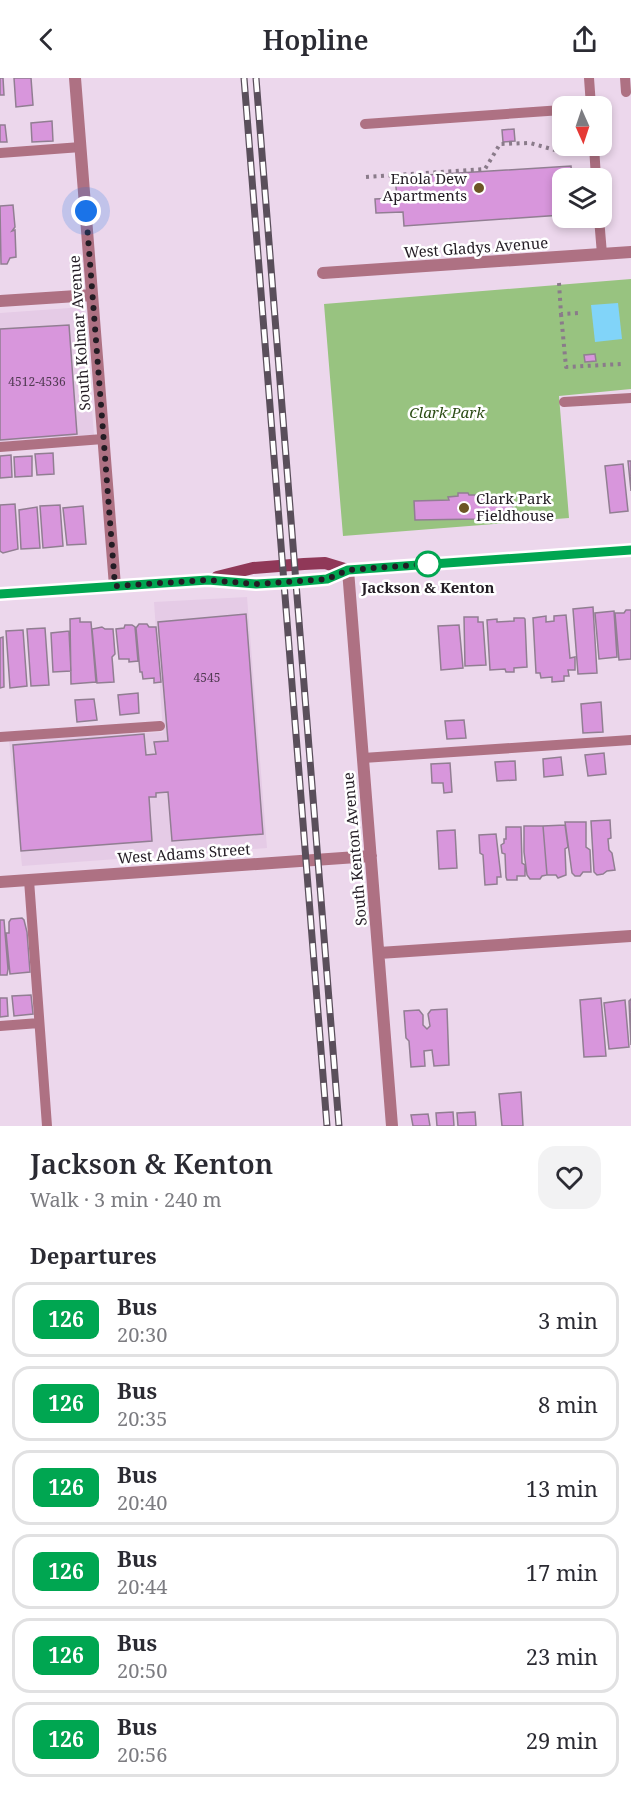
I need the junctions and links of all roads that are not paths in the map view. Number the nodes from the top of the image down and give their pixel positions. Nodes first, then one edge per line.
1 (75, 78) edge
2 (589, 78) edge
3 (625, 78) edge
4 (626, 92) dead end
5 (590, 96) edge
6 (552, 111) edge
7 (365, 124) dead end
8 (81, 147) junction
9 (0, 153) edge
10 (600, 228) edge
11 (631, 252) edge
12 (602, 254) junction
13 (323, 273) dead end
14 (92, 295) junction
15 (0, 301) edge
16 (631, 398) edge
17 (564, 402) dead end
18 (104, 440) junction
19 (0, 447) edge
20 (631, 550) edge
21 (348, 570) junction
22 (115, 586) junction
23 (0, 594) edge
24 (160, 726) dead end
25 (0, 737) edge
26 (631, 740) edge
27 (363, 758) junction
28 (371, 856) junction
29 (28, 880) junction
30 (0, 882) edge
31 (631, 936) edge
32 (379, 953) junction
33 (39, 1023) junction
34 (0, 1026) edge
35 (47, 1126) edge
36 (392, 1126) edge

1 - 8 street, South Kolmar Avenue
2 - 5 lane
3 - 4 lane
6 - 7 lane
8 - 9 lane
8 - 14 street, South Kolmar Avenue
10 - 12 lane
11 - 12 street, West Gladys Avenue
12 - 13 street, West Gladys Avenue
14 - 15 street
14 - 18 street, South Kolmar Avenue
16 - 17 lane
18 - 19 lane
18 - 22 street, South Kolmar Avenue
20 - 21 street
21 - 22 street
21 - 27 street, South Kenton Avenue
22 - 23 street
24 - 25 lane
26 - 27 lane
27 - 28 street, South Kenton Avenue
28 - 29 street, West Adams Street
28 - 32 street, South Kenton Avenue
29 - 30 street, West Adams Street
29 - 33 lane
31 - 32 street
32 - 36 street, South Kenton Avenue
33 - 34 lane
33 - 35 lane

